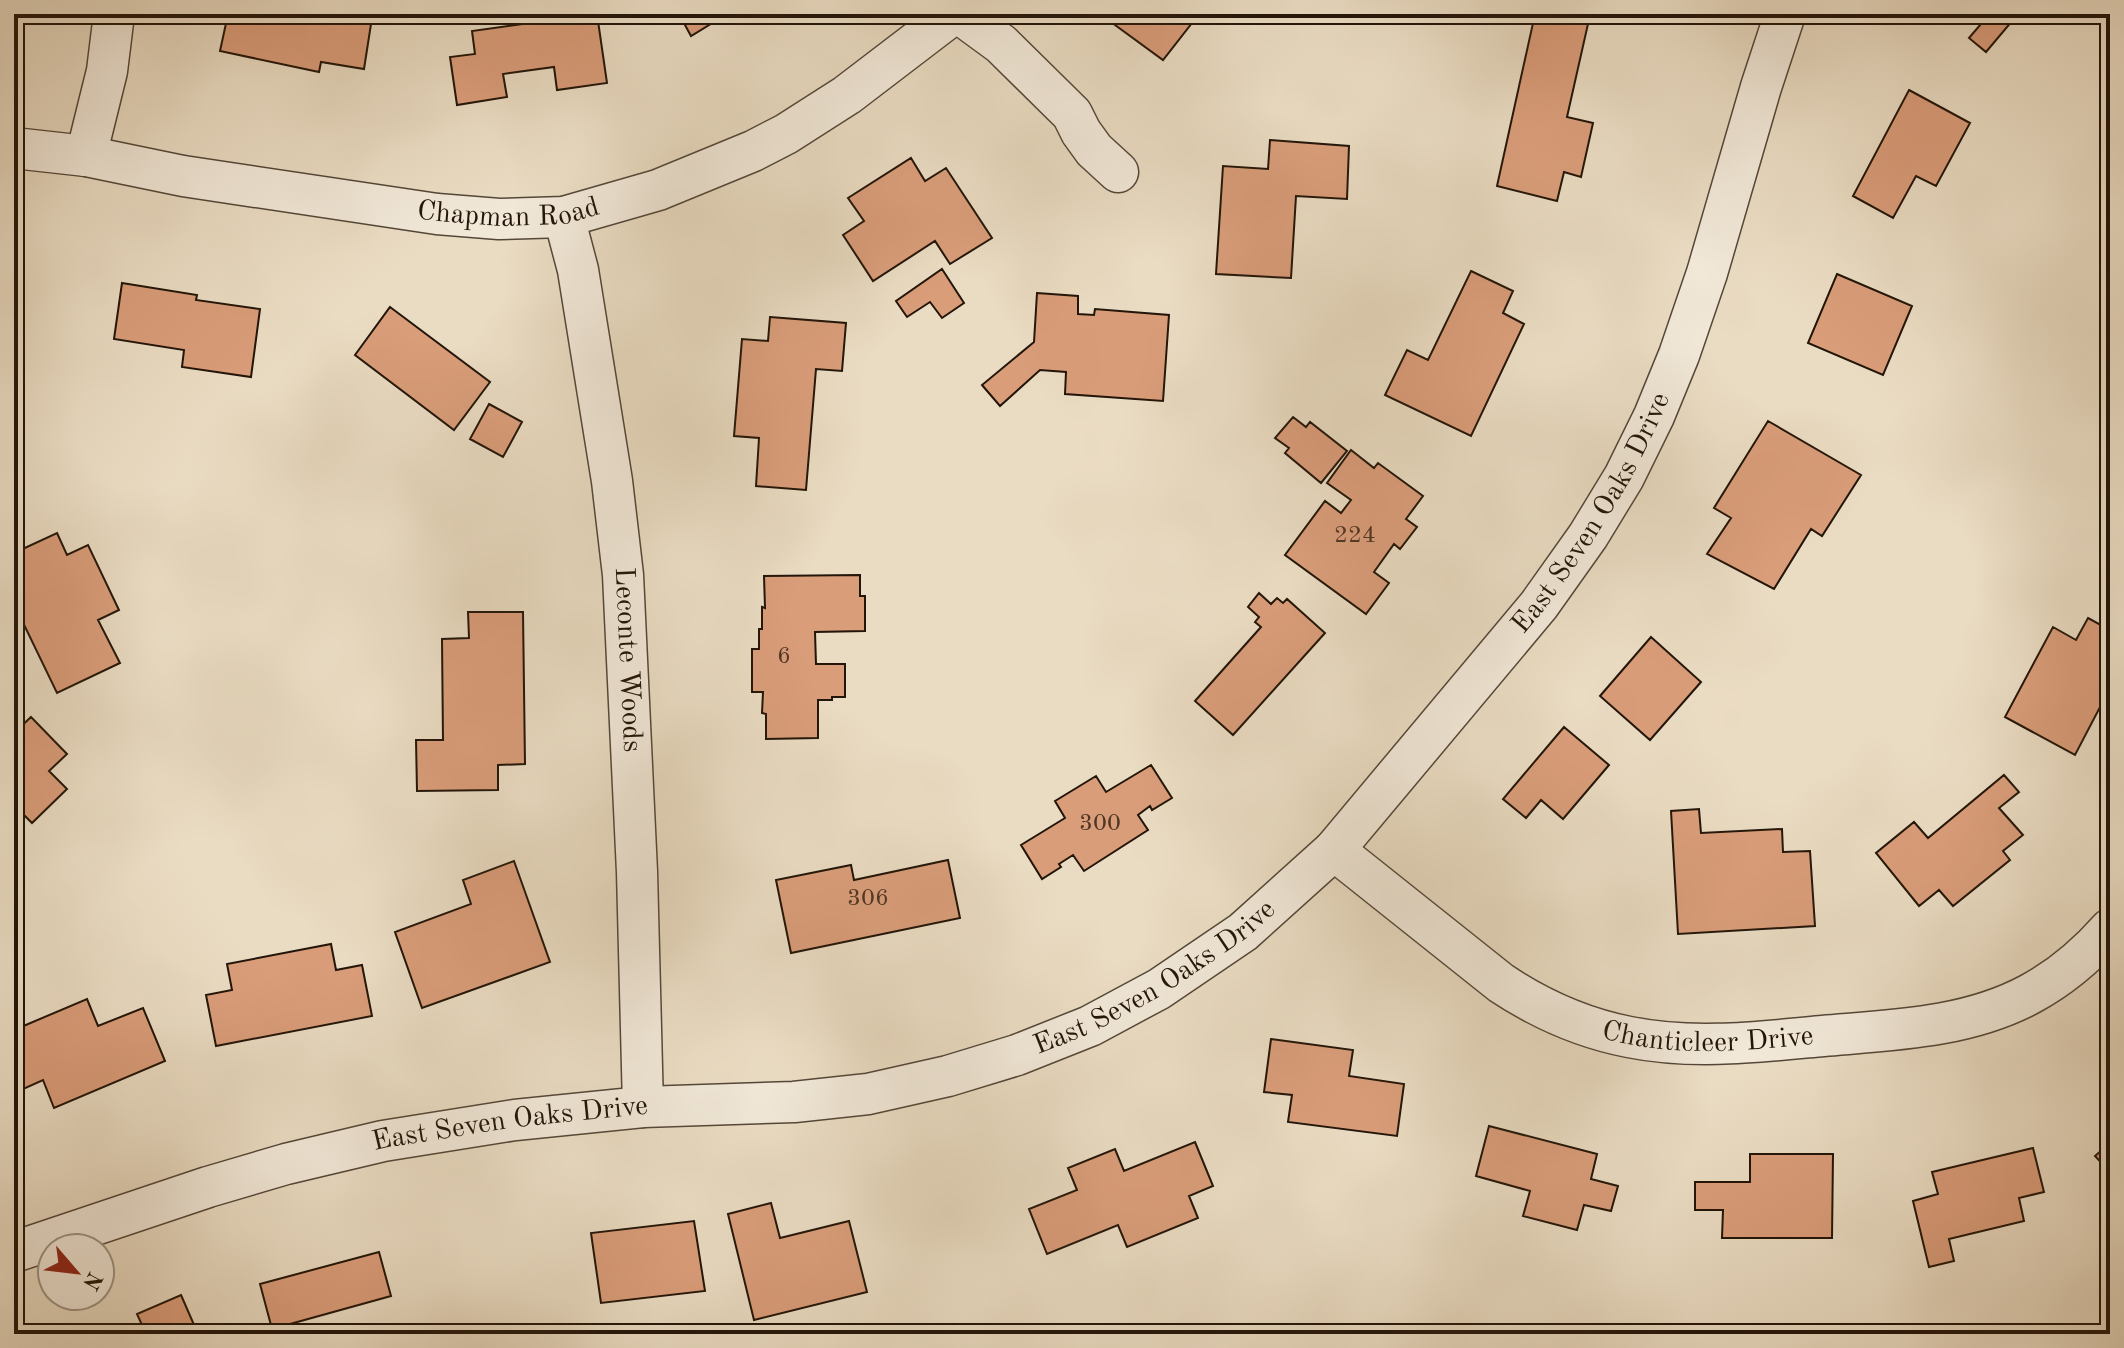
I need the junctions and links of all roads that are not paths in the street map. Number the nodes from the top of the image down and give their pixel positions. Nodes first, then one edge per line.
1 (114, 14) edge
2 (953, 14) edge
3 (960, 14) edge
4 (1785, 14) edge
5 (14, 148) edge
6 (86, 156) junction
7 (1118, 172) dead end
8 (564, 217) junction
9 (1334, 850) junction
10 (2110, 929) edge
11 (643, 1107) junction
12 (14, 1252) edge

1 - 6 street
2 - 8 street, Chapman Road
3 - 7 street
4 - 9 street, East Seven Oaks Drive
5 - 6 street, Chapman Road
6 - 8 street, Chapman Road
8 - 11 street, Leconte Woods
9 - 10 street, Chanticleer Drive
9 - 11 street, East Seven Oaks Drive
11 - 12 street, East Seven Oaks Drive

